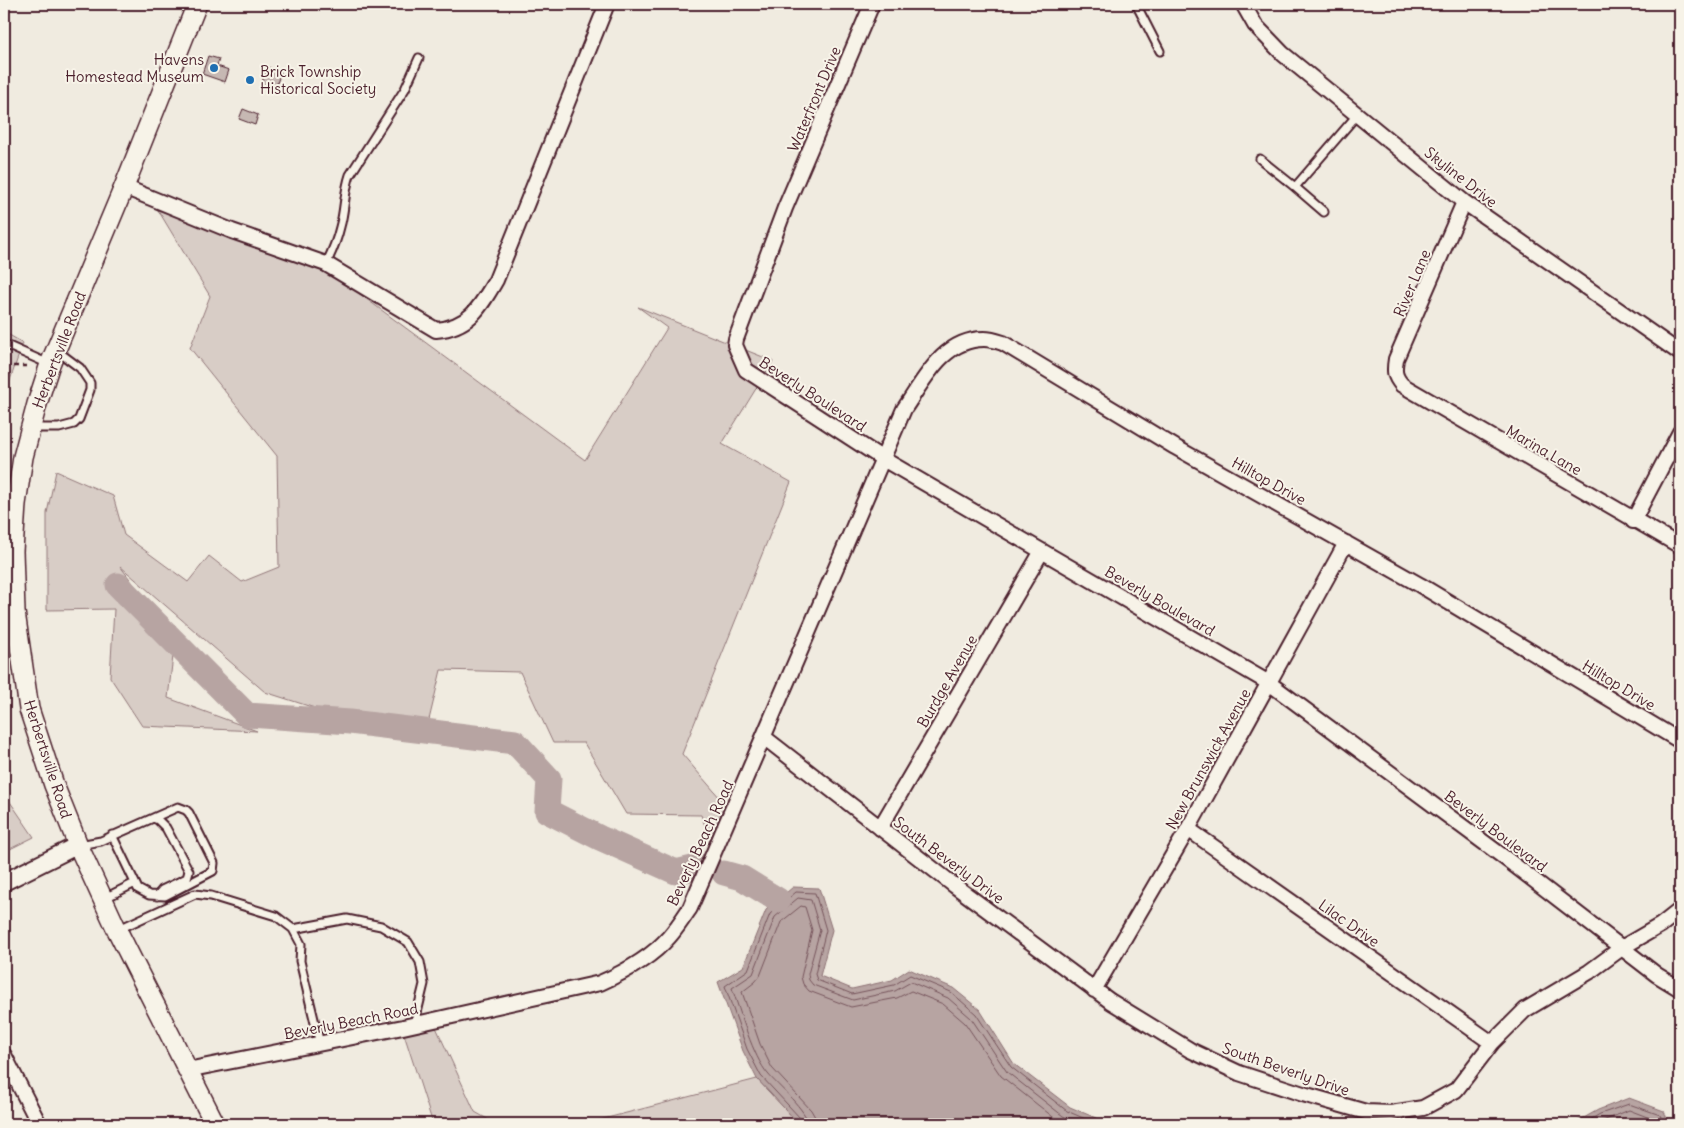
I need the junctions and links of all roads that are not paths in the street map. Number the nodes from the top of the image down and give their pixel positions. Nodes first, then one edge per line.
1 (197, 4) edge
2 (607, 4) edge
3 (872, 4) edge
4 (1136, 4) edge
5 (1243, 4) edge
6 (1160, 51) dead end
7 (419, 58) dead end
8 (1357, 115) junction
9 (1260, 159) dead end
10 (124, 187) junction
11 (1295, 187) junction
12 (1464, 202) junction
13 (785, 208) joint
14 (1324, 212) dead end
15 (326, 264) junction
16 (4, 344) edge
17 (1680, 353) edge
18 (53, 357) junction
19 (1396, 377) joint
20 (30, 428) junction
21 (1680, 432) edge
22 (883, 460) junction
23 (1633, 520) junction
24 (1346, 543) junction
25 (1680, 546) edge
26 (1042, 552) junction
27 (1269, 682) junction
28 (764, 738) junction
29 (1680, 741) edge
30 (152, 818) junction
31 (880, 828) junction
32 (1188, 829) junction
33 (112, 835) junction
34 (78, 845) junction
35 (4, 882) edge
36 (135, 883) junction
37 (156, 896) junction
38 (103, 899) junction
39 (1680, 910) edge
40 (293, 929) junction
41 (117, 930) junction
42 (1623, 947) junction
43 (1680, 989) edge
44 (1094, 990) junction
45 (414, 1025) junction
46 (1492, 1043) junction
47 (320, 1044) junction
48 (4, 1055) edge
49 (187, 1070) junction
50 (39, 1124) edge
51 (215, 1124) edge

1 - 10 main road, Herbertsville Road
2 - 15 street
3 - 13 street, Waterfront Drive
4 - 6 lane
5 - 8 street, Skyline Drive
7 - 15 lane
8 - 11 lane
8 - 12 street, Skyline Drive
9 - 11 lane
10 - 15 street
10 - 18 main road, Herbertsville Road
11 - 14 lane
12 - 17 street, Skyline Drive
12 - 19 street, River Lane
13 - 22 street, Beverly Boulevard
16 - 18 lane
18 - 20 main road, Herbertsville Road
18 - 20 lane
19 - 23 street, Marina Lane
20 - 34 main road, Herbertsville Road
21 - 23 street
22 - 24 street, Hilltop Drive
22 - 26 street, Beverly Boulevard
22 - 28 street, Beverly Beach Road
23 - 25 street, Marina Lane
24 - 27 street, New Brunswick Avenue
24 - 29 street, Hilltop Drive
26 - 27 street, Beverly Boulevard
26 - 31 street, Burdge Avenue
27 - 32 street, New Brunswick Avenue
27 - 42 street, Beverly Boulevard
28 - 31 street, South Beverly Drive
28 - 45 street, Beverly Beach Road
30 - 33 lane
30 - 37 lane
30 - 37 lane
31 - 44 street, South Beverly Drive
32 - 44 street, New Brunswick Avenue
32 - 46 street, Lilac Drive
33 - 34 lane
33 - 36 lane
34 - 35 street
34 - 38 main road, Herbertsville Road
36 - 37 lane
36 - 38 lane
38 - 41 main road, Herbertsville Road
39 - 42 street, South Beverly Drive
40 - 41 lane
40 - 45 lane
40 - 47 lane
41 - 49 main road, Herbertsville Road
42 - 43 street, Beverly Boulevard
42 - 46 street, South Beverly Drive
44 - 46 street, South Beverly Drive
45 - 47 street, Beverly Beach Road
47 - 49 street, Beverly Beach Road
48 - 50 street
49 - 51 main road, Herbertsville Road

